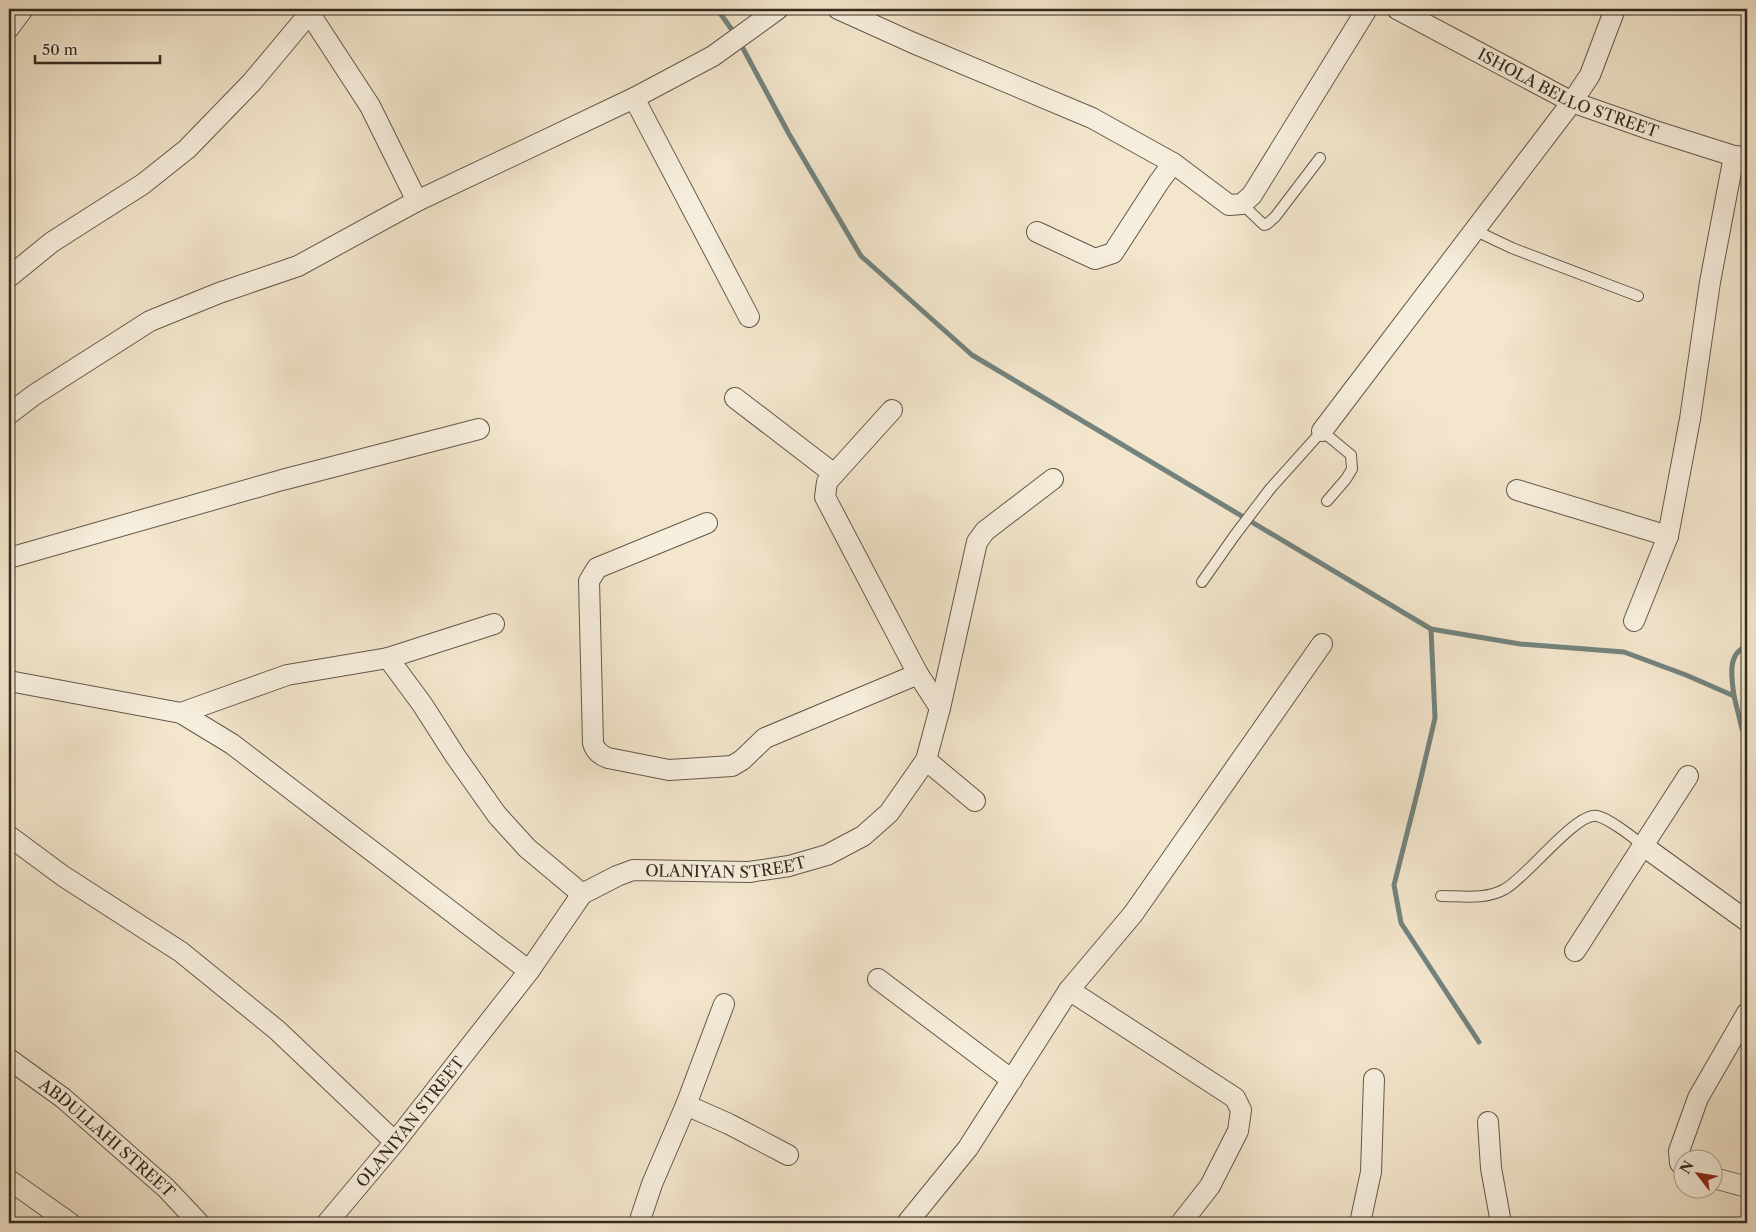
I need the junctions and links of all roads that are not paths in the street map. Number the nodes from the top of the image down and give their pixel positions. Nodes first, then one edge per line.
1 (23, 9) edge
2 (778, 9) edge
3 (838, 9) edge
4 (1368, 9) edge
5 (1397, 9) edge
6 (1614, 9) edge
7 (311, 11) edge
8 (9, 28) edge
9 (634, 98) junction
10 (1572, 102) junction
11 (1740, 156) edge
12 (1320, 158) dead end
13 (1174, 163) junction
14 (417, 201) junction
15 (1242, 204) junction
16 (1474, 230) junction
17 (1037, 232) dead end
18 (9, 277) edge
19 (1638, 296) dead end
20 (749, 317) dead end
21 (735, 398) dead end
22 (892, 410) dead end
23 (9, 414) edge
24 (479, 429) dead end
25 (1322, 431) junction
26 (834, 474) junction
27 (1053, 479) dead end
28 (1517, 490) dead end
29 (1327, 501) dead end
30 (707, 523) dead end
31 (1668, 536) junction
32 (9, 558) edge
33 (1202, 582) dead end
34 (1634, 621) dead end
35 (494, 624) dead end
36 (1322, 644) dead end
37 (388, 658) junction
38 (918, 674) junction
39 (9, 681) edge
40 (940, 708) junction
41 (181, 714) junction
42 (926, 760) junction
43 (1688, 776) dead end
44 (975, 801) dead end
45 (9, 836) edge
46 (1642, 845) junction
47 (582, 894) junction
48 (1441, 896) dead end
49 (1747, 921) edge
50 (1575, 951) dead end
51 (529, 971) junction
52 (878, 979) dead end
53 (1069, 990) junction
54 (724, 1004) dead end
55 (1747, 1013) edge
56 (9, 1059) edge
57 (1374, 1079) dead end
58 (1012, 1080) junction
59 (686, 1105) junction
60 (1488, 1122) dead end
61 (395, 1142) junction
62 (1679, 1150) edge
63 (788, 1155) dead end
64 (9, 1180) edge
65 (1724, 1181) edge
66 (1747, 1187) edge
67 (70, 1223) edge
68 (199, 1223) edge
69 (327, 1223) edge
70 (639, 1223) edge
71 (907, 1223) edge
72 (1182, 1223) edge
73 (1360, 1223) edge
74 (1501, 1223) edge

1 - 8 street
2 - 9 street
3 - 13 street
4 - 15 street
5 - 10 street, ISHOLA BELLO STREET
6 - 10 street
7 - 14 street
7 - 18 street
9 - 14 street
9 - 20 street
10 - 11 street, ISHOLA BELLO STREET
10 - 16 street
11 - 31 street
12 - 15 lane
13 - 15 street
13 - 17 street
14 - 23 street
16 - 19 lane
16 - 25 street
21 - 26 street
22 - 26 street
24 - 32 street
25 - 29 lane
25 - 33 lane
26 - 38 street
27 - 40 street, OLANIYAN STREET
28 - 31 street
30 - 38 street
31 - 34 street
35 - 37 street
36 - 53 street
37 - 41 street
37 - 47 street
38 - 40 street
39 - 41 street
40 - 42 street, OLANIYAN STREET
41 - 51 street
42 - 44 street
42 - 47 street, OLANIYAN STREET
43 - 46 street
45 - 61 street
46 - 48 lane
46 - 49 street
46 - 50 street
47 - 51 street, OLANIYAN STREET
51 - 61 street, OLANIYAN STREET
52 - 58 street
53 - 58 street
53 - 72 street
54 - 59 street
55 - 62 street
56 - 68 street, ABDULLAHI STREET
57 - 73 street
58 - 71 street
59 - 63 street
59 - 70 street
60 - 74 street
61 - 69 street, OLANIYAN STREET
64 - 67 street
65 - 66 street

